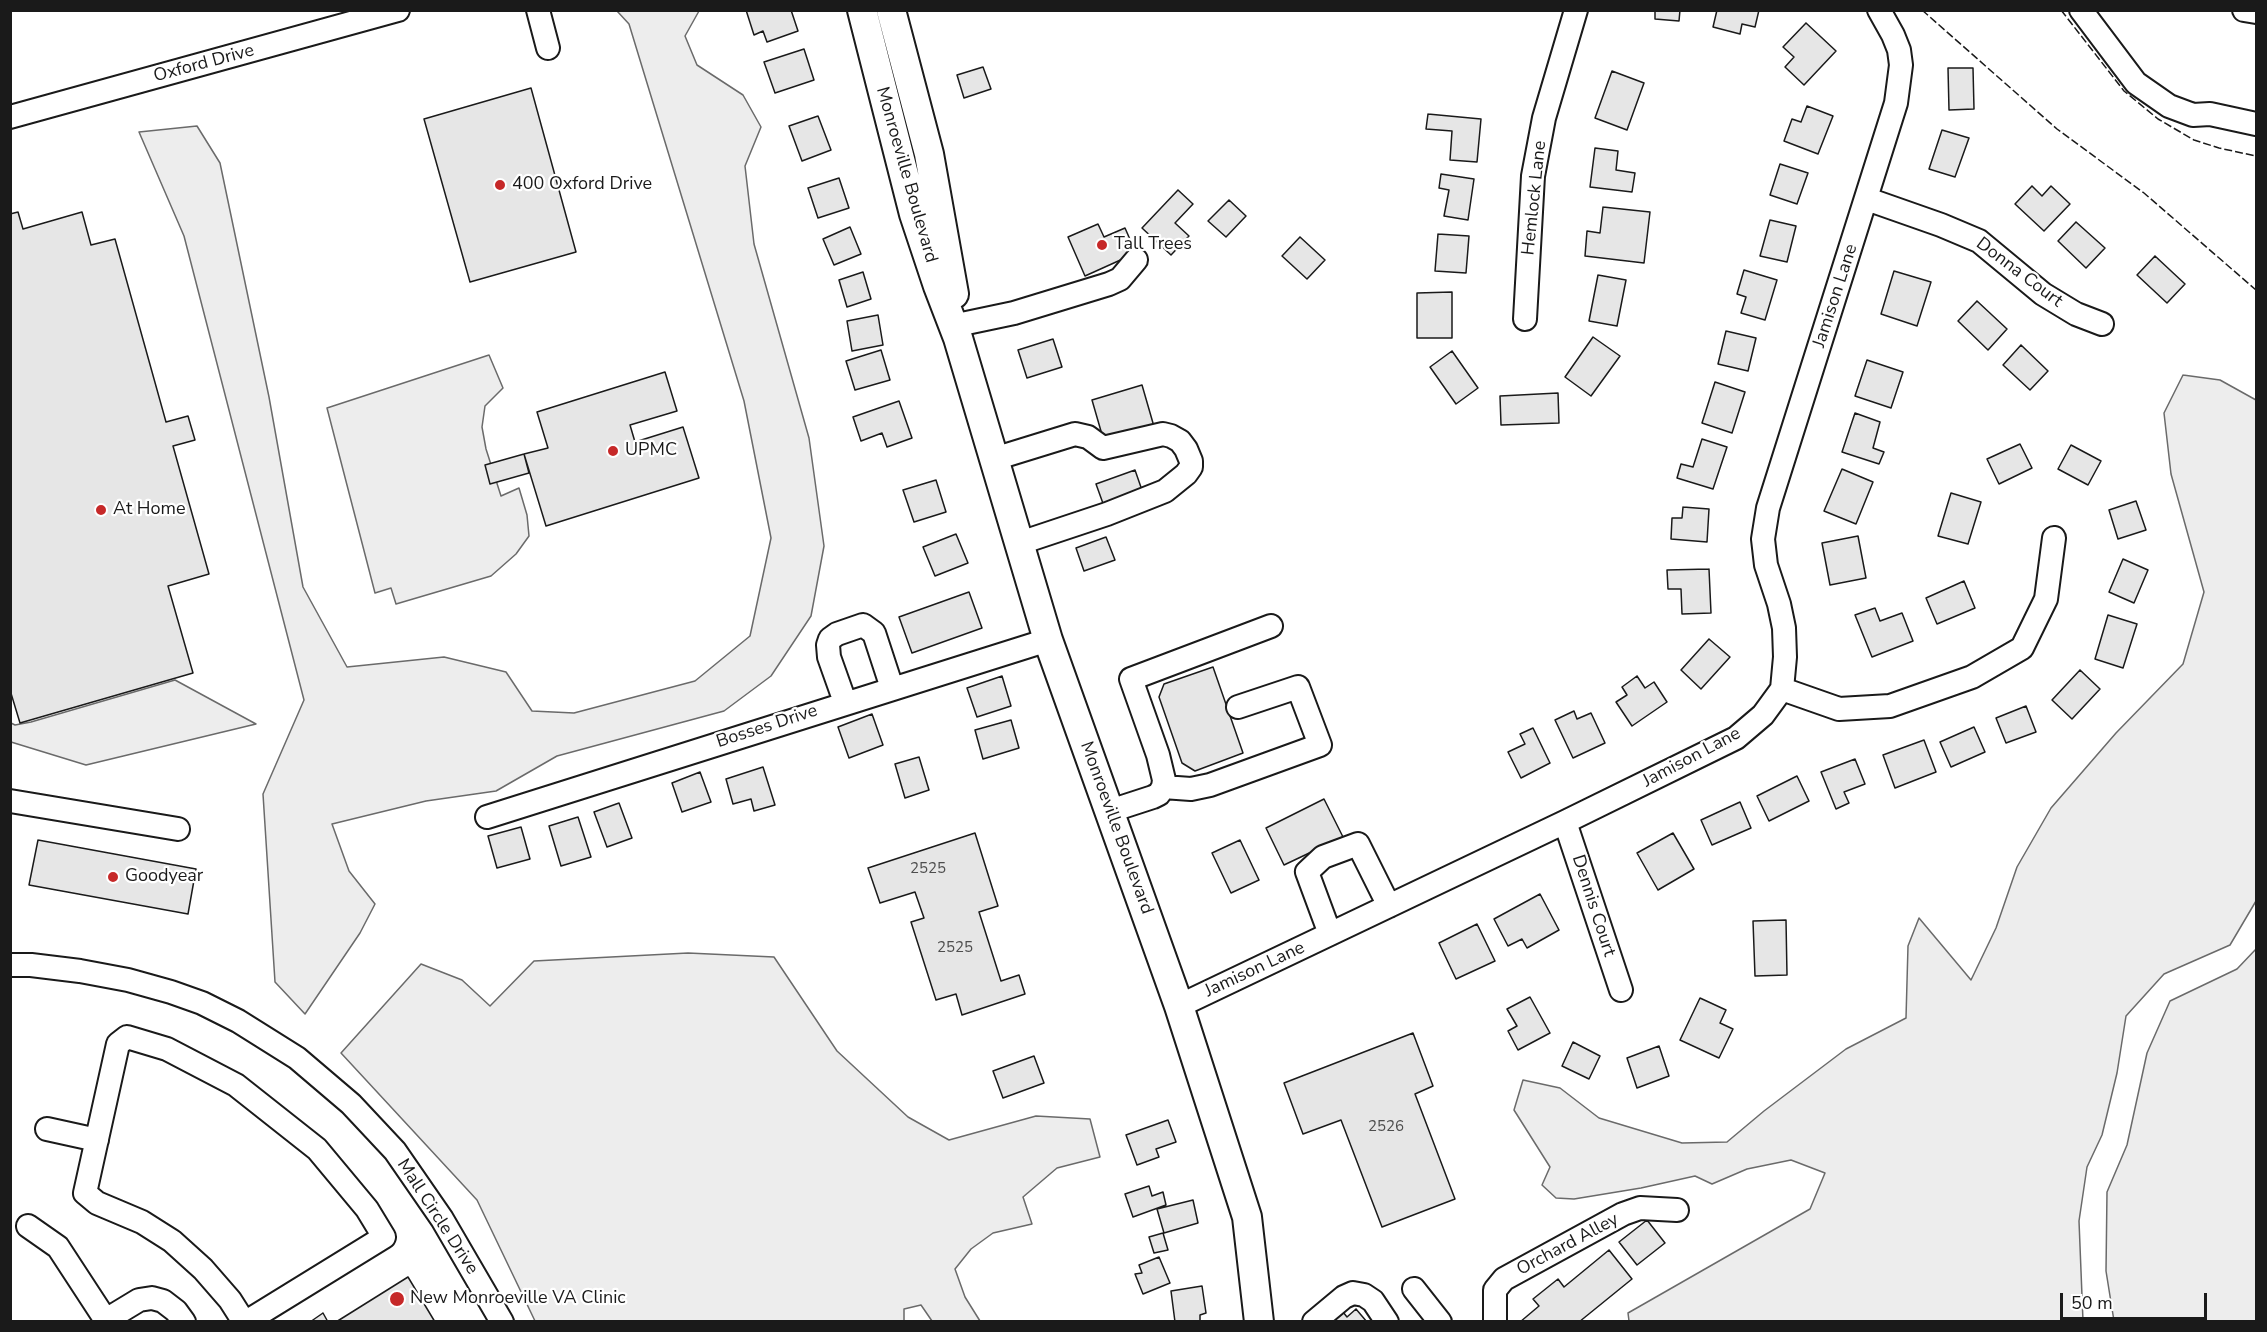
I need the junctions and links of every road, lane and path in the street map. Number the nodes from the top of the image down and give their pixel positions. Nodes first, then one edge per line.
1 (398, 10) edge
2 (538, 10) edge
3 (862, 10) edge
4 (891, 10) edge
5 (1576, 10) edge
6 (1879, 10) edge
7 (2081, 10) edge
8 (2244, 10) edge
9 (2256, 12) edge
10 (548, 48) dead end
11 (10, 117) edge
12 (2256, 124) edge
13 (1867, 199) junction
14 (1136, 260) dead end
15 (1525, 319) dead end
16 (2102, 324) dead end
17 (958, 331) junction
18 (994, 459) junction
19 (2054, 538) dead end
20 (1020, 543) junction
21 (1271, 626) dead end
22 (1048, 640) junction
23 (892, 688) junction
24 (1782, 689) junction
25 (846, 702) junction
26 (1238, 706) dead end
27 (1163, 787) junction
28 (10, 801) edge
29 (1110, 811) junction
30 (487, 817) dead end
31 (1565, 822) junction
32 (178, 829) dead end
33 (1389, 906) junction
34 (1330, 934) junction
35 (10, 965) edge
36 (1621, 990) dead end
37 (1179, 1006) junction
38 (47, 1129) dead end
39 (97, 1140) junction
40 (1677, 1210) dead end
41 (28, 1226) dead end
42 (1414, 1289) dead end
43 (106, 1321) edge
44 (184, 1322) edge
45 (245, 1322) edge
46 (502, 1322) edge
47 (1259, 1322) edge
48 (1314, 1322) edge
49 (1387, 1322) edge
50 (1440, 1322) edge
51 (1496, 1322) edge

1 - 11 street, Oxford Drive
2 - 10 street
3 - 17 main road, Monroeville Boulevard
4 - 17 main road, Monroeville Boulevard
5 - 15 street, Hemlock Lane
6 - 13 street, Jamison Lane
7 - 12 street
8 - 9 street
13 - 16 street, Donna Court
13 - 24 street, Jamison Lane
14 - 17 street
17 - 18 main road, Monroeville Boulevard
18 - 20 main road, Monroeville Boulevard
18 - 20 street
19 - 24 street
20 - 22 main road, Monroeville Boulevard
21 - 27 street
22 - 23 street, Bosses Drive
22 - 29 main road, Monroeville Boulevard
23 - 25 street, Bosses Drive
23 - 25 street
24 - 31 street, Jamison Lane
25 - 30 street, Bosses Drive
26 - 27 street
27 - 29 street
28 - 32 street
29 - 37 main road, Monroeville Boulevard
31 - 33 street, Jamison Lane
31 - 36 street, Dennis Court
33 - 34 street, Jamison Lane
33 - 34 street
34 - 37 street, Jamison Lane
35 - 46 street, Mall Circle Drive
37 - 47 main road, Monroeville Boulevard
38 - 39 street
39 - 45 street
39 - 45 street
40 - 51 street, Orchard Alley
41 - 43 street
42 - 50 street
43 - 44 street
48 - 49 street

